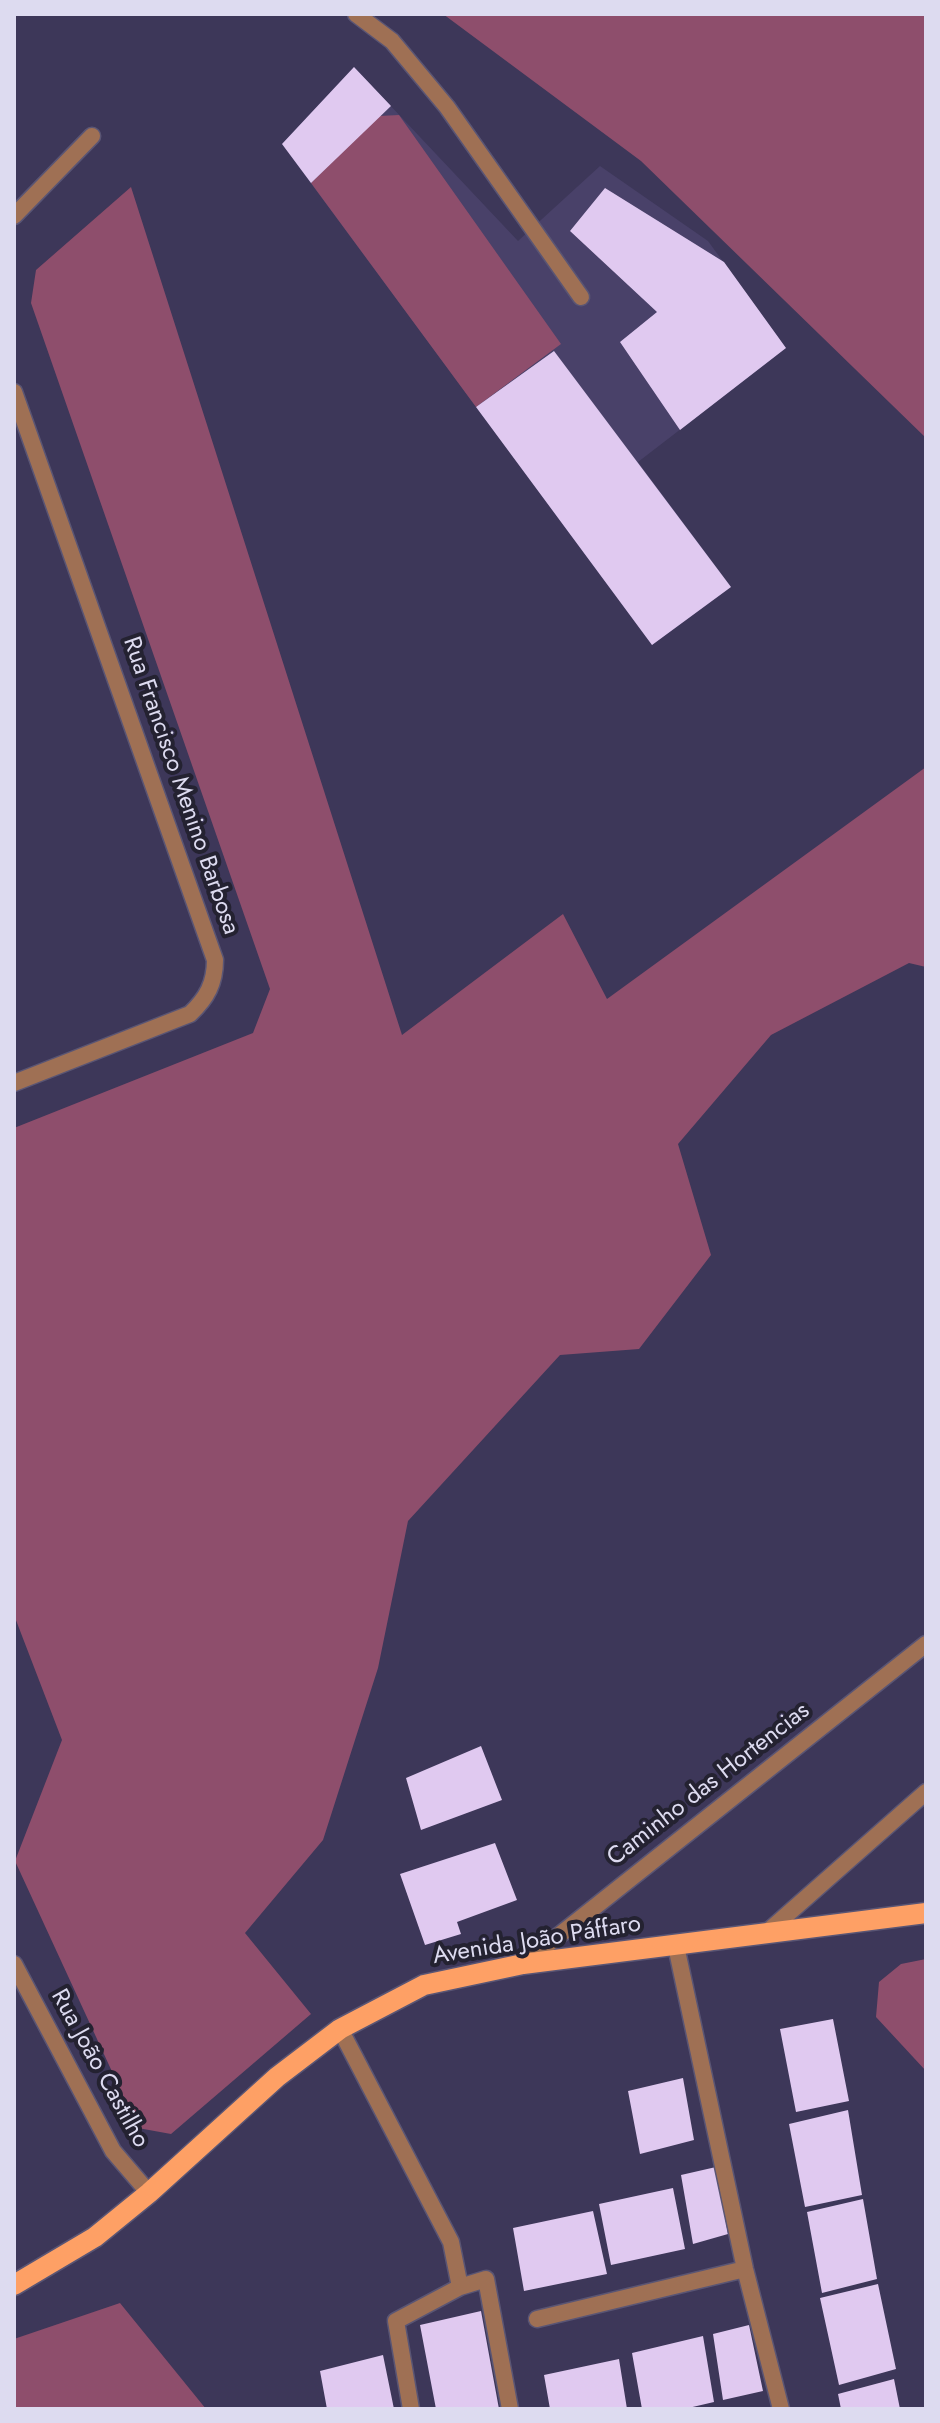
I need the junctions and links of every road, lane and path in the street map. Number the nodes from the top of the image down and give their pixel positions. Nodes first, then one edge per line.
1 (356, 14) edge
2 (92, 136) dead end
3 (14, 216) edge
4 (581, 297) dead end
5 (14, 392) edge
6 (14, 1083) edge
7 (926, 1644) edge
8 (926, 1792) edge
9 (926, 1913) edge
10 (764, 1935) junction
11 (676, 1946) junction
12 (14, 1964) edge
13 (523, 1964) junction
14 (340, 2029) junction
15 (149, 2193) junction
16 (745, 2269) junction
17 (14, 2285) edge
18 (460, 2287) junction
19 (537, 2319) dead end
20 (411, 2409) edge
21 (510, 2409) edge
22 (781, 2409) edge

1 - 4 street
2 - 3 street
5 - 6 street, Rua Francisco Menino Barbosa
7 - 13 street, Caminho das Hortencias
8 - 10 street
9 - 10 main road, Avenida João Páffaro
10 - 11 main road, Avenida João Páffaro
11 - 13 main road, Avenida João Páffaro
11 - 16 street
12 - 15 street, Rua João Castilho
13 - 14 main road, Avenida João Páffaro
14 - 15 main road, Avenida João Páffaro
14 - 18 street
15 - 17 main road, Avenida João Páffaro
16 - 19 street
16 - 22 street
18 - 20 street
18 - 21 street

